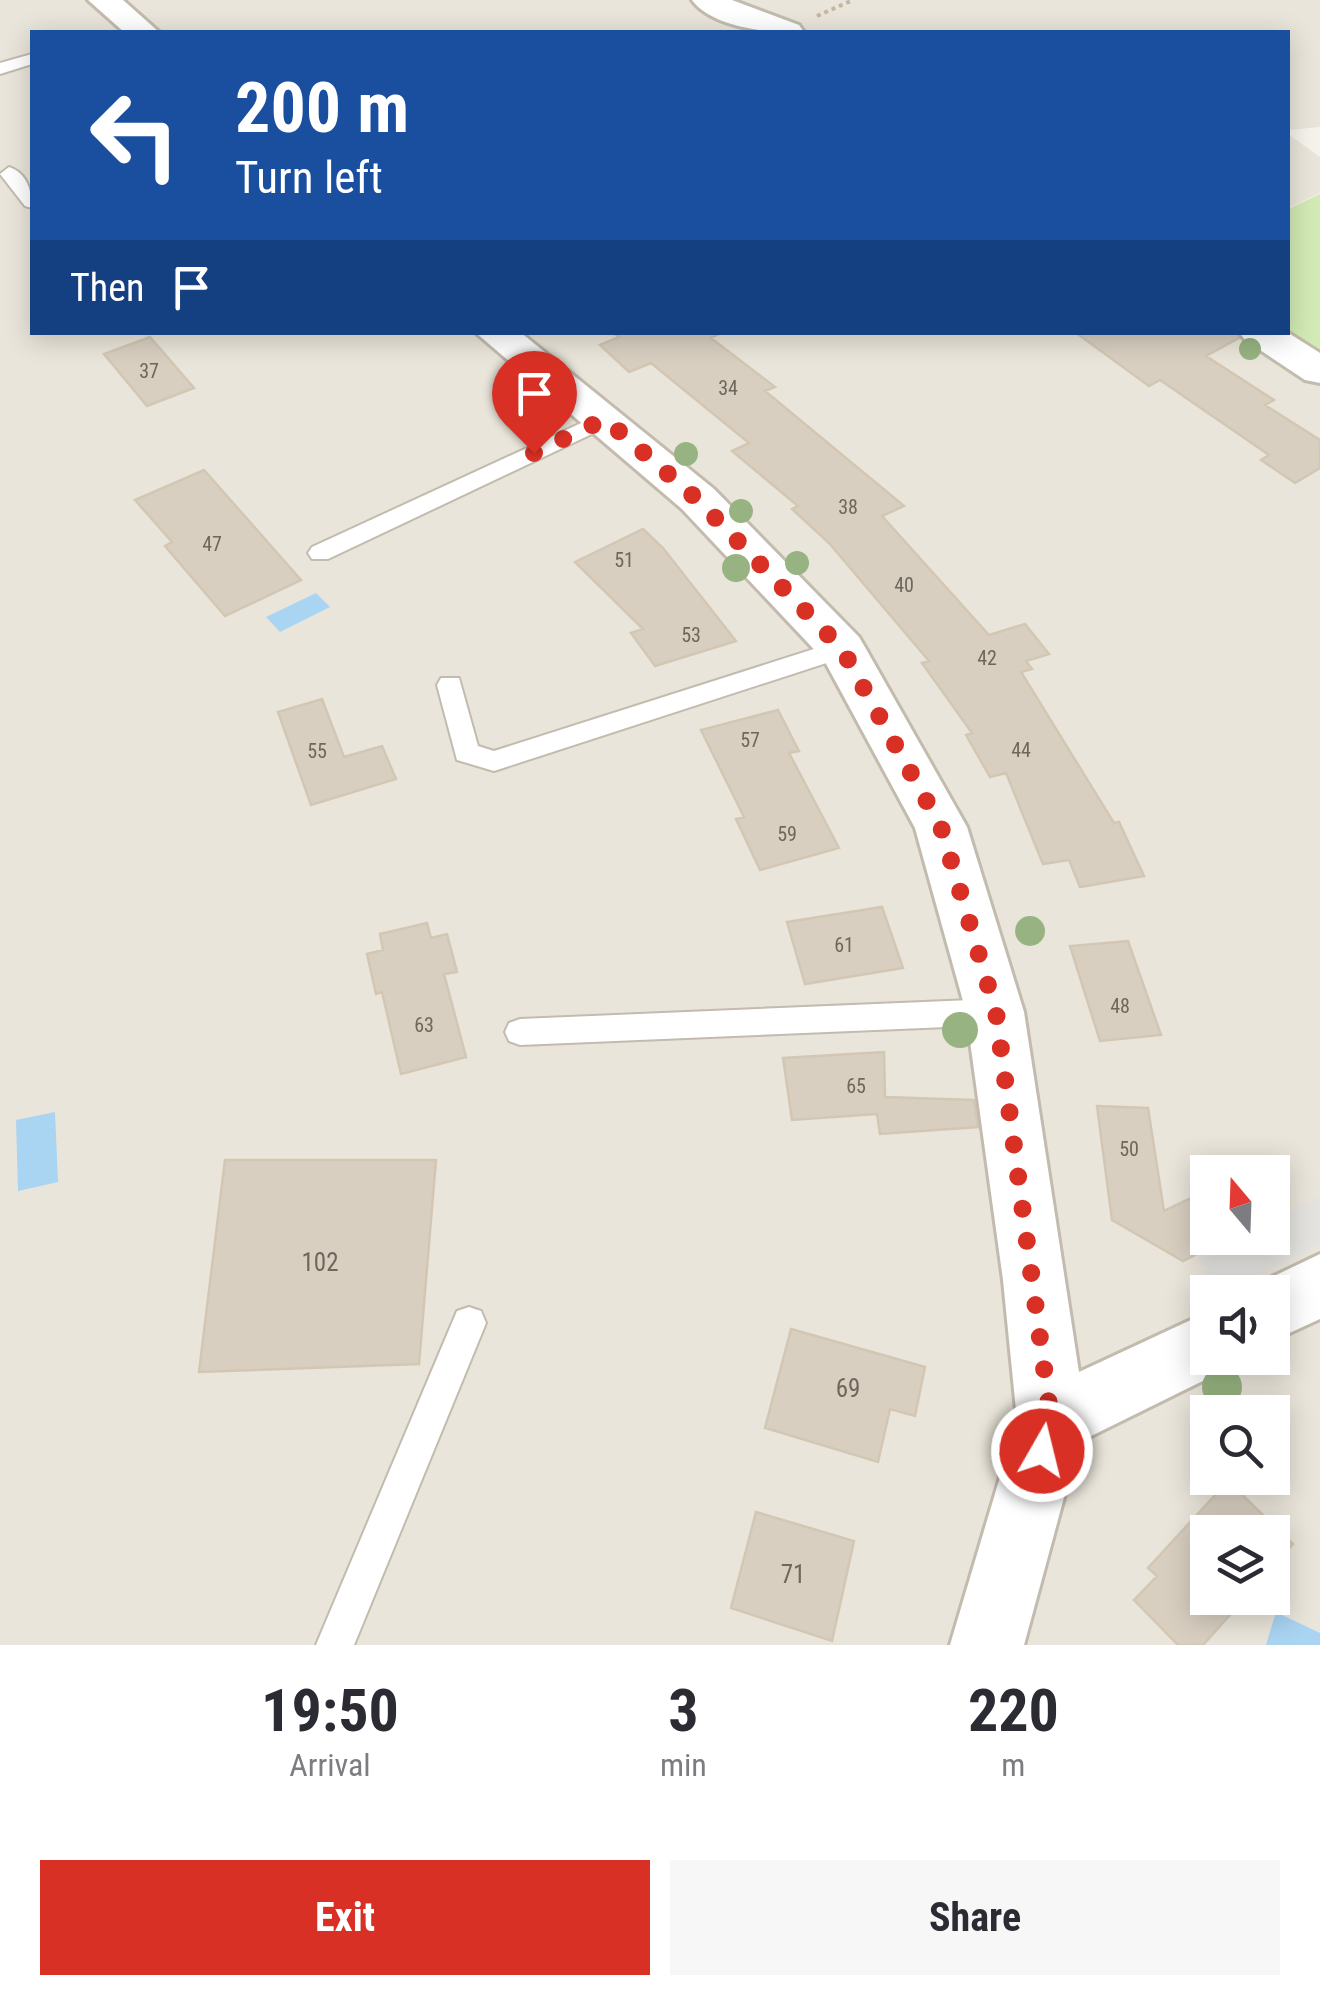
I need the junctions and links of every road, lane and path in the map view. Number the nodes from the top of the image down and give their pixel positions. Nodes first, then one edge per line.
1 (104, 0) edge
2 (708, 0) edge
3 (133, 30) edge
4 (784, 30) edge
5 (30, 60) edge
6 (0, 69) edge
7 (9, 173) dead end
8 (30, 199) edge
9 (499, 335) edge
10 (1263, 335) edge
11 (1320, 371) edge
12 (605, 419) junction
13 (320, 553) dead end
14 (842, 649) junction
15 (450, 685) dead end
16 (996, 1012) junction
17 (520, 1032) dead end
18 (1320, 1285) edge
19 (1290, 1301) edge
20 (468, 1323) dead end
21 (1190, 1353) edge
22 (1051, 1420) junction
23 (335, 1645) edge
24 (988, 1645) edge

1 - 3 street
2 - 4 street
5 - 6 lane
7 - 8 lane
9 - 12 street
10 - 11 street
12 - 13 lane
12 - 14 street
14 - 15 lane
14 - 16 street
16 - 17 lane
16 - 22 street
18 - 19 street
20 - 23 lane
21 - 22 street
22 - 24 street

